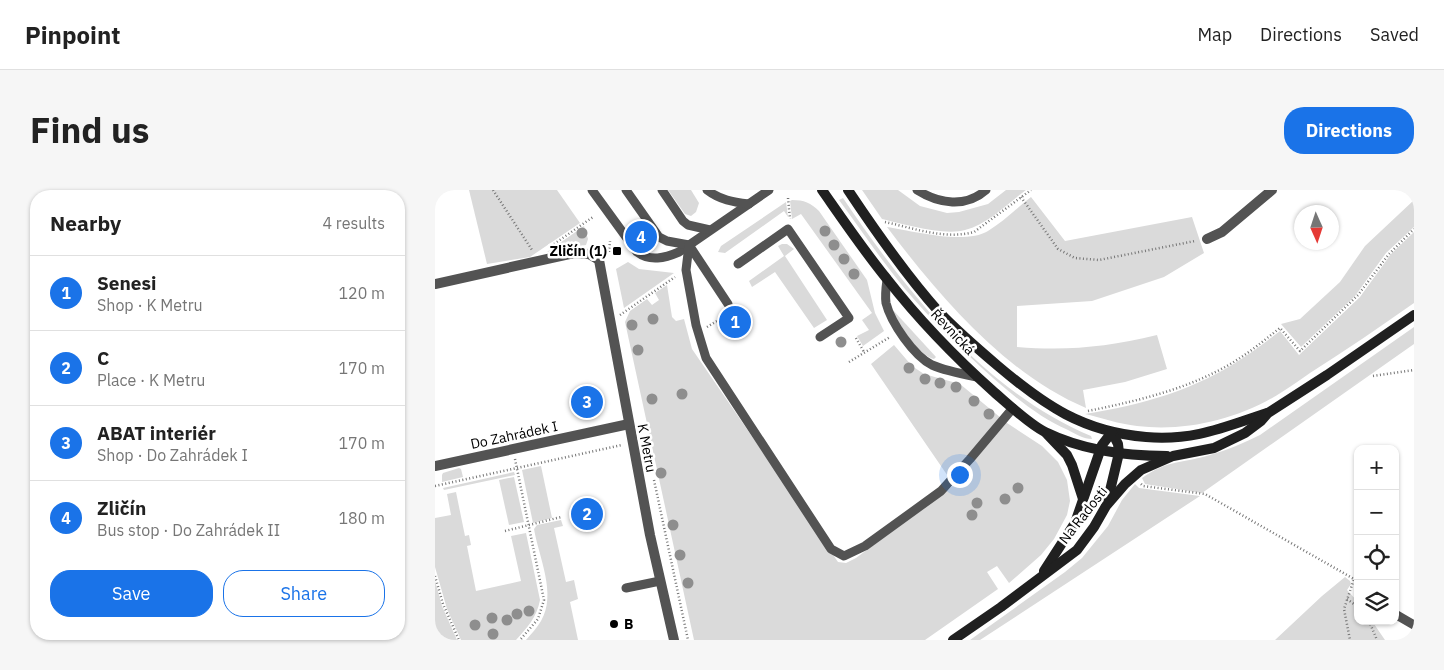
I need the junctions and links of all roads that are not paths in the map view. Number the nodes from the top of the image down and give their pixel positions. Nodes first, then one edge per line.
1 (592, 190) edge
2 (626, 190) edge
3 (662, 190) edge
4 (707, 190) edge
5 (769, 190) edge
6 (822, 190) edge
7 (848, 190) edge
8 (917, 190) edge
9 (986, 190) edge
10 (1272, 190) edge
11 (749, 204) junction
12 (710, 230) junction
13 (1207, 238) road end
14 (689, 245) junction
15 (738, 264) dead end
16 (887, 280) junction
17 (435, 284) edge
18 (728, 304) dead end
19 (1414, 315) edge
20 (820, 337) dead end
21 (977, 377) junction
22 (1013, 408) junction
23 (1268, 413) junction
24 (629, 424) junction
25 (1044, 431) junction
26 (1112, 432) junction
27 (1101, 450) junction
28 (1119, 453) junction
29 (1173, 456) junction
30 (435, 466) edge
31 (1083, 499) junction
32 (1106, 506) junction
33 (1041, 576) junction
34 (660, 581) junction
35 (626, 588) dead end
36 (1399, 616) edge
37 (1414, 625) edge
38 (674, 640) edge
39 (953, 640) edge

1 - 14 lane
2 - 14 lane
3 - 12 lane
4 - 11 lane
5 - 11 lane
6 - 16 main road, Řevnická
7 - 26 main road, Řevnická
8 - 9 lane
10 - 13 street
11 - 12 lane
12 - 14 lane
14 - 18 lane
14 - 22 lane
15 - 20 lane
16 - 21 main road, Řevnická
16 - 21 lane
17 - 24 street, K Metru
19 - 23 main road, Na Radosti
21 - 22 main road, Řevnická
22 - 25 main road, Řevnická
23 - 26 main road, Na Radosti
23 - 29 main road, Na Radosti
24 - 30 street, Do Zahrádek I
24 - 34 street, K Metru
25 - 27 main road, Řevnická
25 - 31 main road
26 - 27 main road, Na Radosti
26 - 28 main road
27 - 28 main road, Na Radosti
27 - 31 main road, Na Radosti
28 - 29 main road, Na Radosti
28 - 32 main road
29 - 32 main road, Na Radosti
31 - 33 main road, Na Radosti
32 - 33 main road, Na Radosti
33 - 39 main road, Na Radosti
34 - 35 lane
34 - 38 street, K Metru
36 - 37 lane

